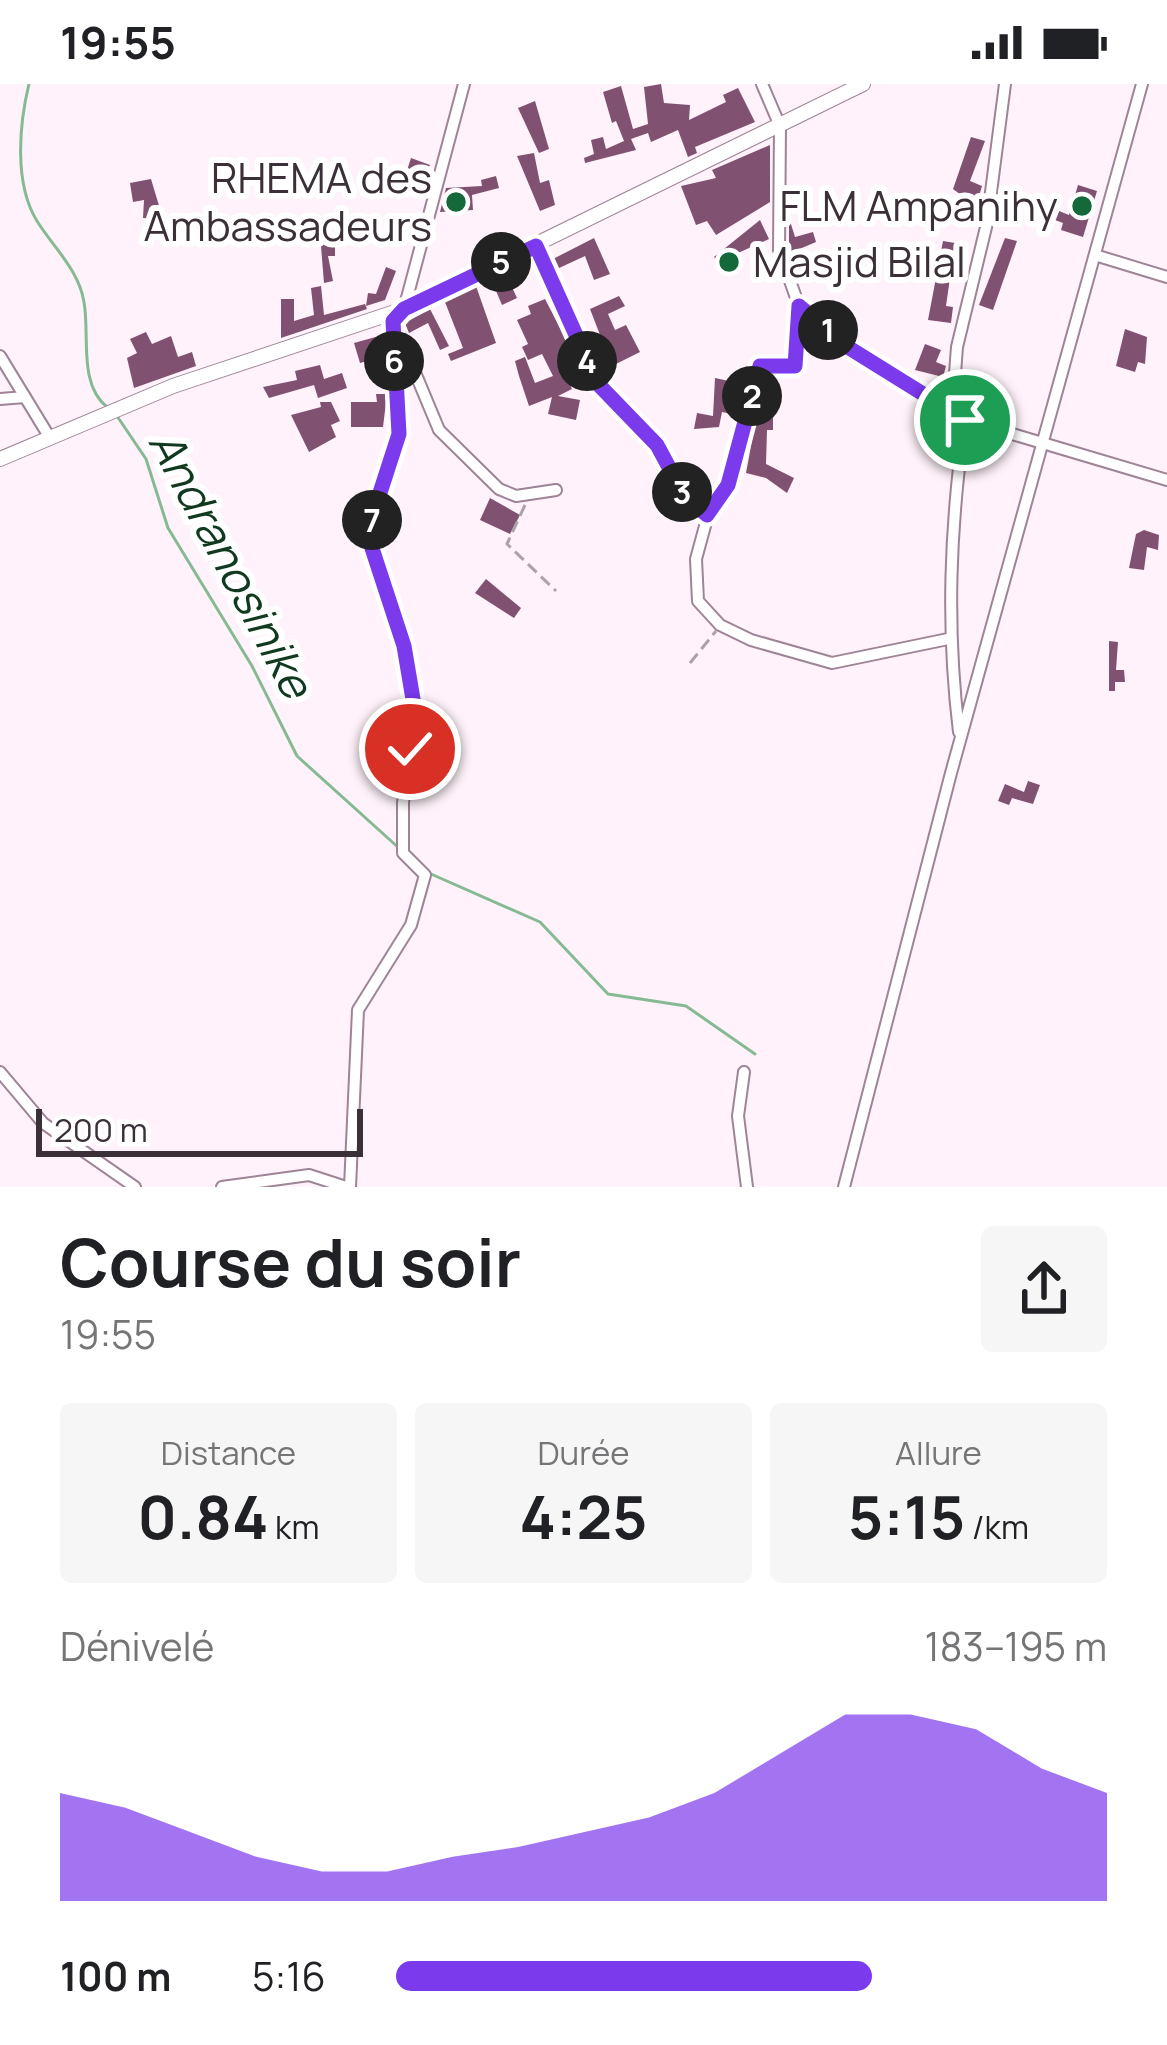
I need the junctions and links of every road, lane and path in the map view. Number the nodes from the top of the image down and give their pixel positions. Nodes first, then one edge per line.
1 (464, 84) edge
2 (779, 84) edge
3 (862, 84) edge
4 (1005, 84) edge
5 (1138, 85) edge
6 (764, 90) edge
7 (780, 126) junction
8 (536, 246) junction
9 (1097, 256) junction
10 (1167, 278) edge
11 (799, 306) junction
12 (399, 315) junction
13 (0, 356) edge
14 (25, 397) junction
15 (0, 398) edge
16 (952, 413) junction
17 (965, 420) junction
18 (50, 438) junction
19 (1046, 442) junction
20 (0, 459) edge
21 (1167, 480) edge
22 (556, 490) dead end
23 (516, 496) junction
24 (707, 515) junction
25 (556, 591) dead end
26 (720, 625) junction
27 (948, 639) junction
28 (689, 663) dead end
29 (960, 741) junction
30 (0, 1072) edge
31 (744, 1072) dead end
32 (135, 1187) edge
33 (222, 1187) edge
34 (348, 1187) edge
35 (747, 1187) edge
36 (844, 1187) edge

1 - 12 street
2 - 6 street
3 - 7 main road
4 - 16 street
5 - 9 street
6 - 7 street
7 - 8 main road
7 - 11 street
8 - 12 main road
8 - 24 street
9 - 10 street
9 - 19 street
11 - 16 street
11 - 24 street
12 - 18 main road
12 - 23 street
12 - 34 street
13 - 14 street
14 - 15 street
14 - 18 street
16 - 17 street
17 - 19 street
17 - 27 street
18 - 20 main road
19 - 21 street
19 - 29 street
22 - 23 street
23 - 25 path
24 - 26 street
26 - 27 street
26 - 28 path
27 - 29 street
29 - 36 street
30 - 32 street
31 - 35 street
33 - 34 street

